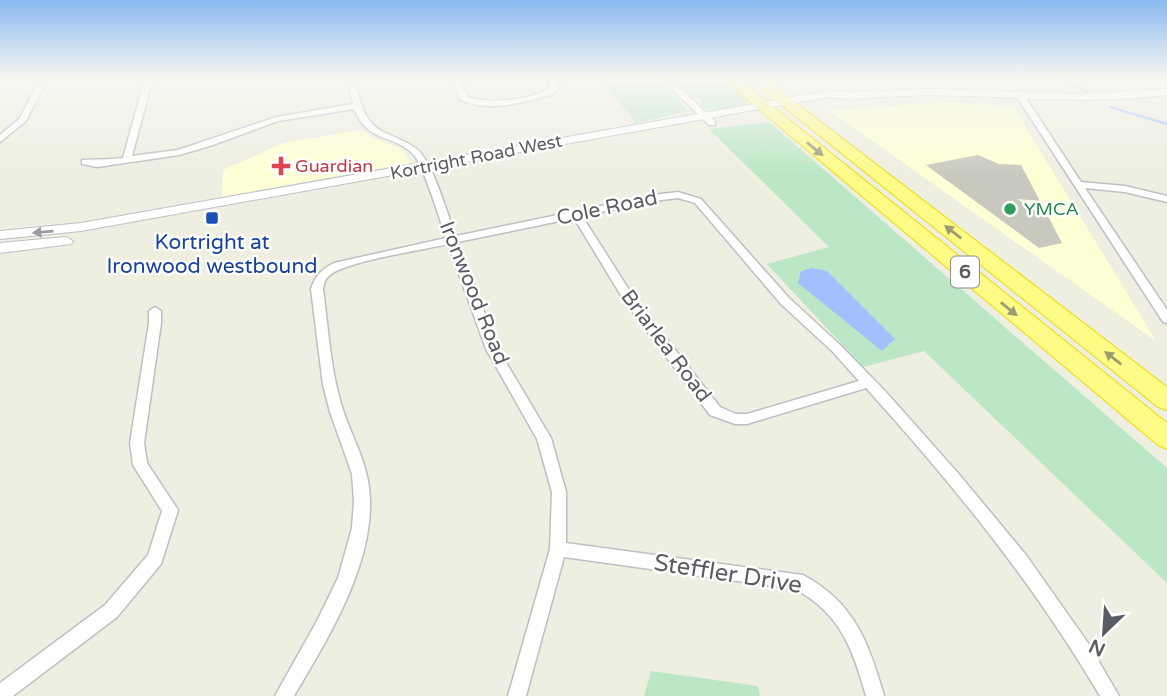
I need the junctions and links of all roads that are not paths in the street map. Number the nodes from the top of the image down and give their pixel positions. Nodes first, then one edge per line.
1 (27, 110) edge
2 (140, 110) edge
3 (329, 110) edge
4 (359, 110) edge
5 (700, 110) edge
6 (758, 110) edge
7 (782, 110) edge
8 (783, 110) edge
9 (1030, 110) edge
10 (709, 119) junction
11 (0, 139) edge
12 (127, 160) junction
13 (85, 162) dead end
14 (426, 171) junction
15 (1078, 184) junction
16 (1167, 199) edge
17 (577, 215) junction
18 (0, 235) edge
19 (452, 240) junction
20 (0, 248) edge
21 (155, 311) dead end
22 (1167, 319) edge
23 (869, 383) junction
24 (1167, 400) edge
25 (1167, 438) edge
26 (558, 549) junction
27 (0, 694) edge
28 (284, 696) edge
29 (517, 696) edge
30 (875, 696) edge
31 (1110, 696) edge

1 - 11 street
2 - 12 street
3 - 12 street
4 - 14 street, Ironwood Road
5 - 10 street
6 - 10 street, Kortright Road West
7 -> 25 highway, 6
24 -> 8 highway, 6
9 - 15 street
10 - 14 street, Kortright Road West
12 - 13 street
14 -> 18 street, Kortright Road West
14 - 19 street, Ironwood Road
14 - 20 street, Kortright Road West
15 - 16 street
15 - 22 street
17 - 19 street, Cole Road
17 - 23 street, Cole Road
17 - 23 street, Briarlea Road
19 - 26 street, Ironwood Road
19 - 28 street, Cole Road
21 - 27 street
23 - 31 street, Cole Road
26 - 29 street, Ironwood Road
26 - 30 street, Steffler Drive

